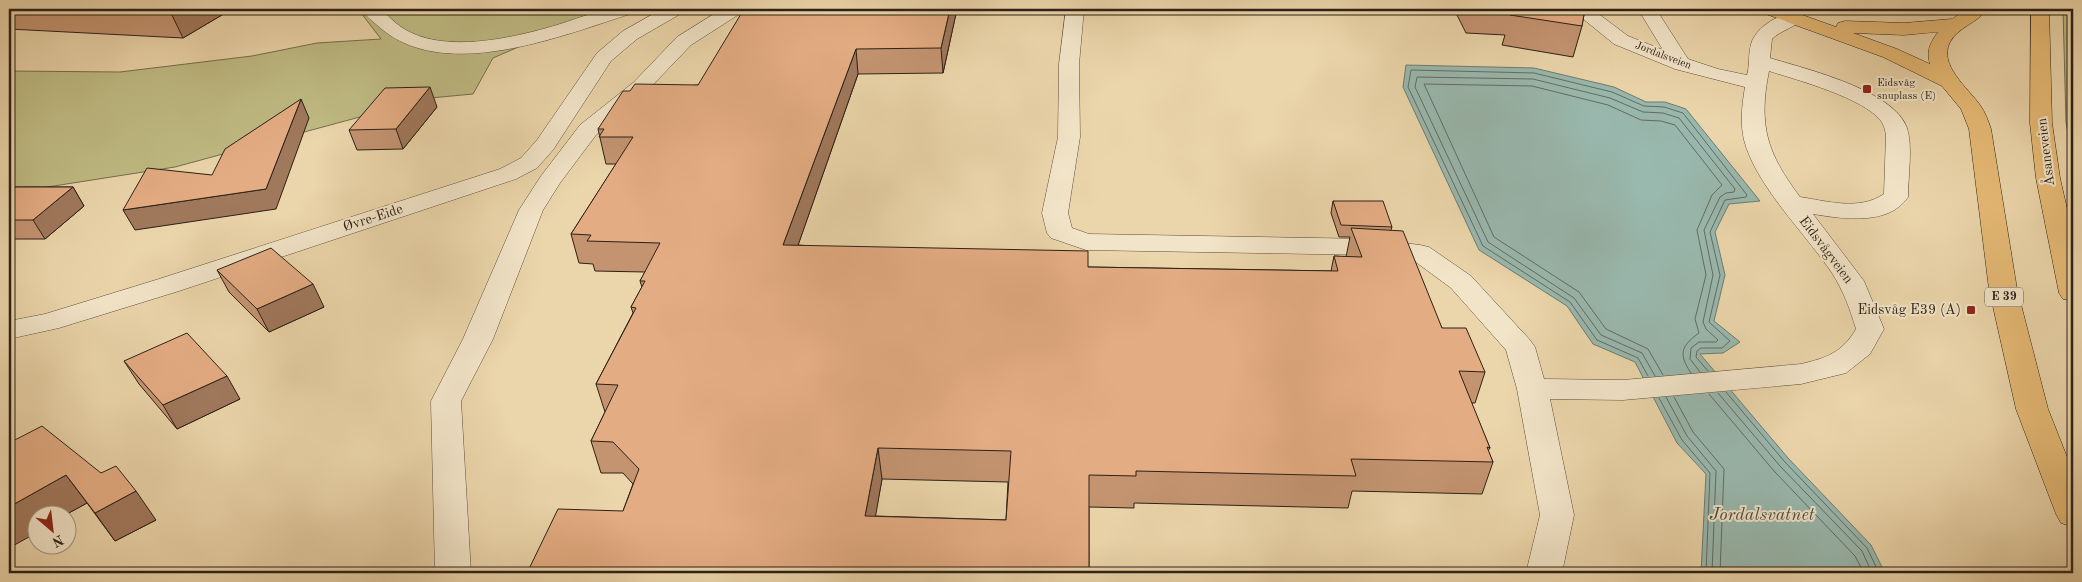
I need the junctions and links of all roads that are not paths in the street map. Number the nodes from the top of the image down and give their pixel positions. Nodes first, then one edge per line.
1 (370, 9) edge
2 (626, 9) edge
3 (675, 9) edge
4 (734, 9) edge
5 (1075, 9) edge
6 (1580, 9) edge
7 (1647, 9) edge
8 (1770, 9) edge
9 (1978, 9) edge
10 (2040, 9) edge
11 (1794, 18) junction
12 (1959, 24) junction
13 (1682, 65) junction
14 (1758, 72) junction
15 (1948, 80) junction
16 (1790, 203) junction
17 (2073, 293) edge
18 (9, 330) edge
19 (1532, 389) junction
20 (2073, 514) edge
21 (453, 573) edge
22 (1544, 573) edge

1 - 2 street
3 - 18 street, Øvre-Eide
4 - 21 street
5 - 19 street
6 - 13 street, Jordalsveien
7 - 13 street
8 - 11 main road
9 - 12 main road
10 - 17 main road, Åsaneveien
11 - 12 main road
11 - 14 street, Eidsvågveien
11 - 15 main road, E 39
12 - 15 main road
13 - 14 street, Jordalsveien
14 - 16 street, Eidsvågveien
14 - 16 street, Jordalsveien
15 - 20 main road, E 39
16 - 19 street, Eidsvågveien
19 - 22 street

